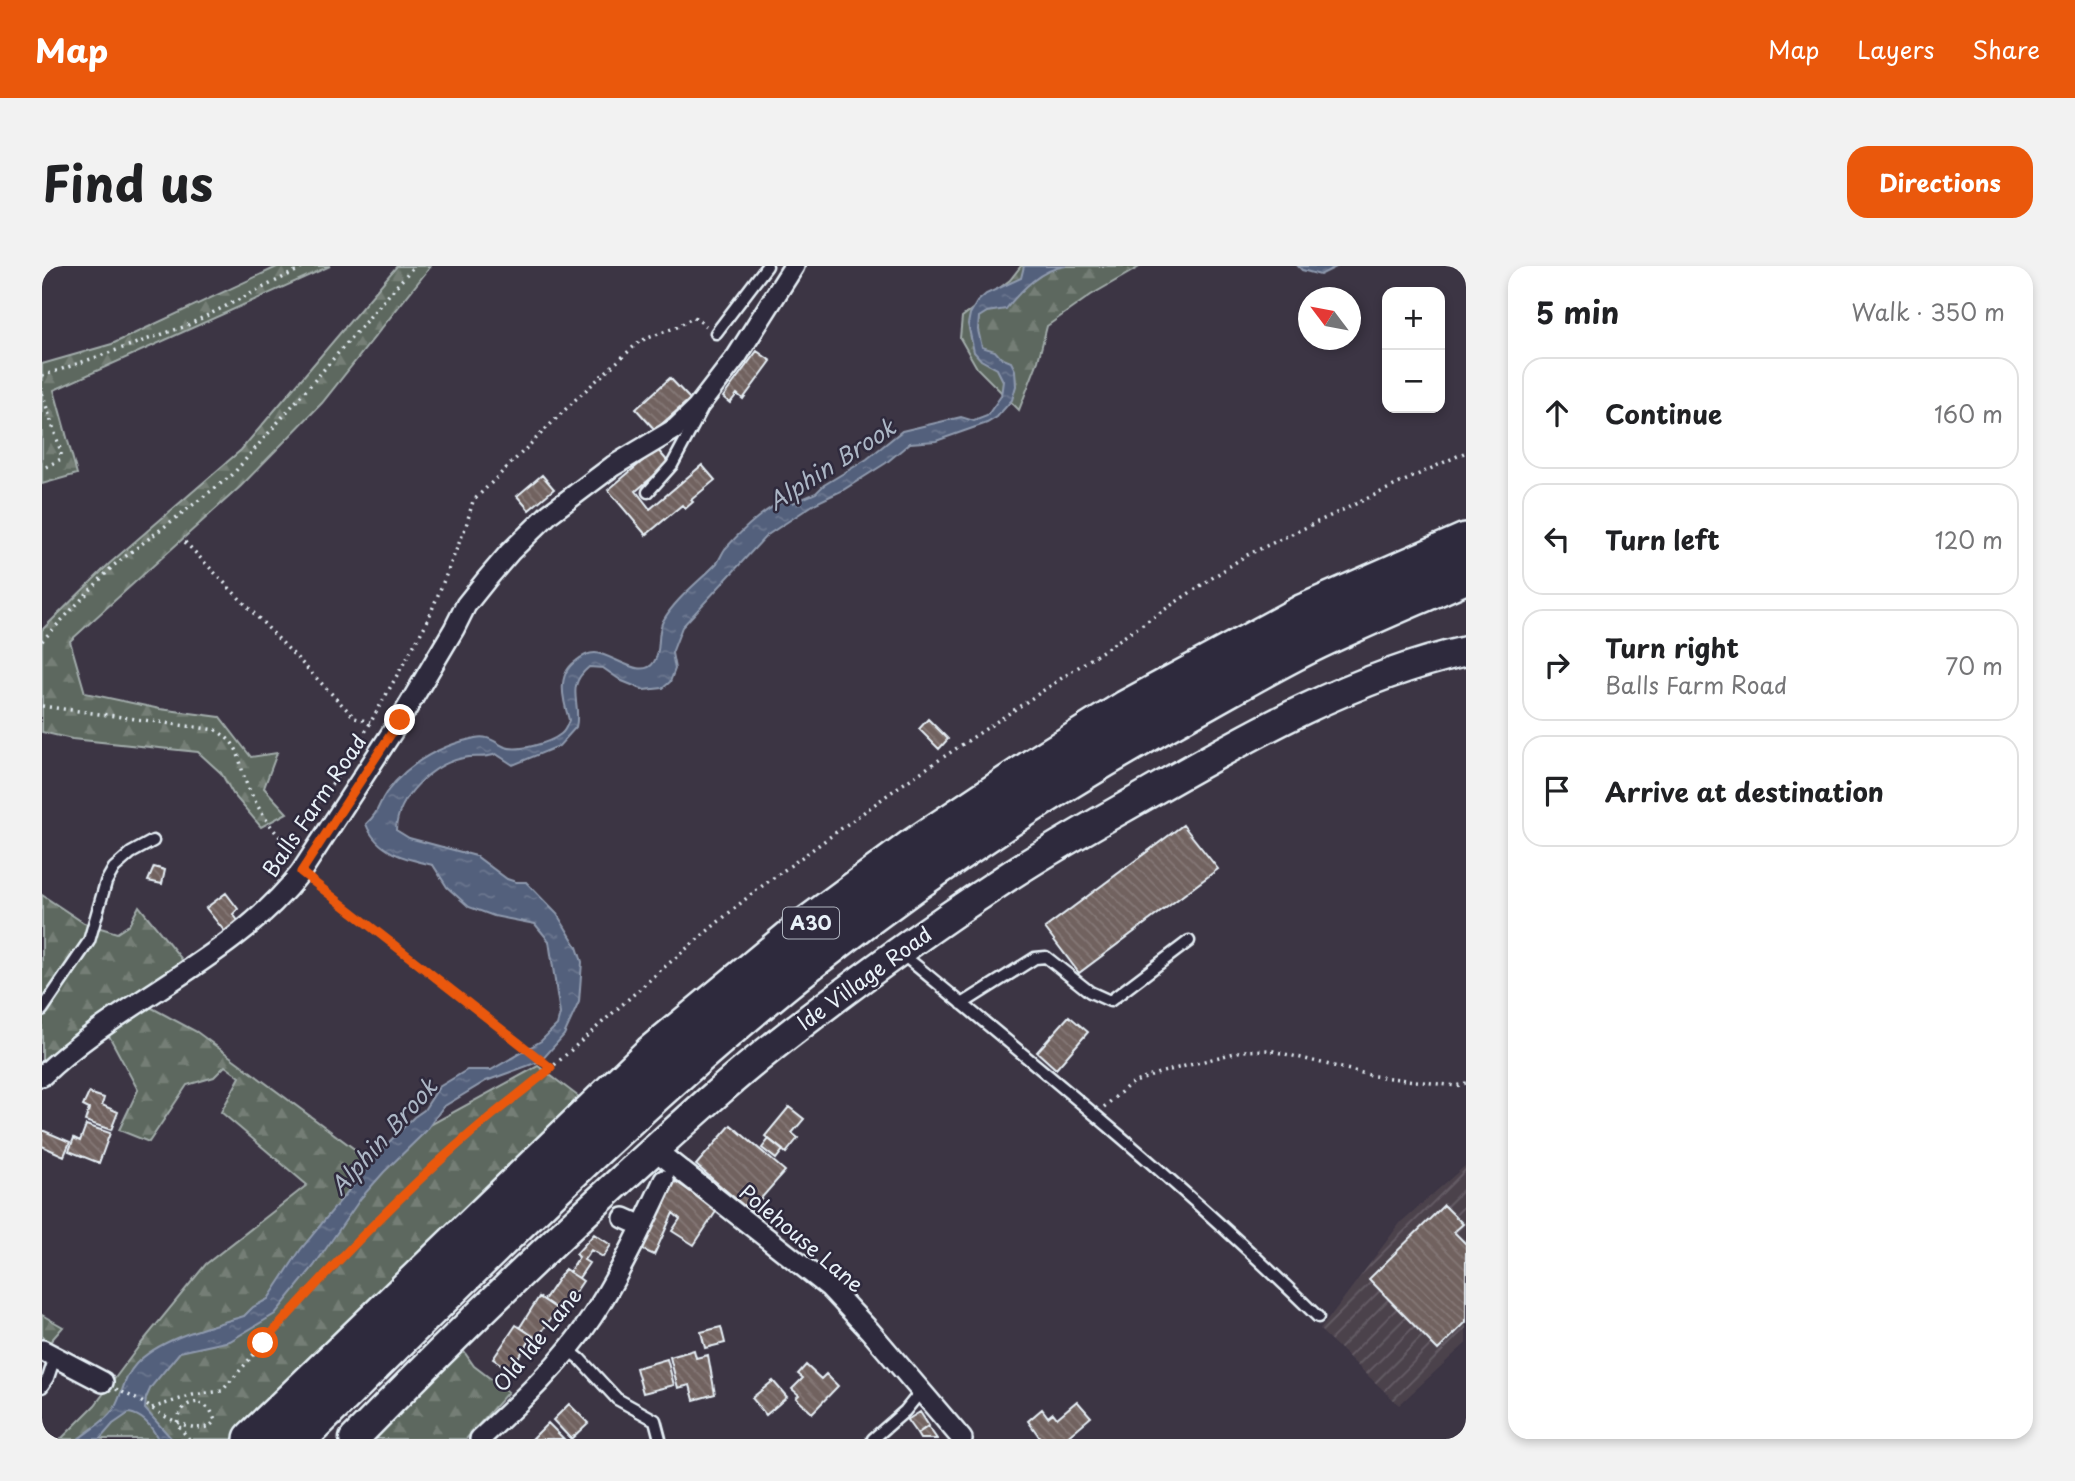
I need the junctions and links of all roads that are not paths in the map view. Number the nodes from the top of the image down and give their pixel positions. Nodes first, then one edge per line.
1 (766, 266) edge
2 (794, 266) edge
3 (716, 333) road end
4 (702, 401) junction
5 (648, 492) dead end
6 (1466, 542) edge
7 (1466, 575) edge
8 (1466, 651) edge
9 (153, 841) dead end
10 (1189, 941) dead end
11 (899, 951) junction
12 (962, 1003) junction
13 (42, 1010) edge
14 (42, 1076) edge
15 (654, 1149) junction
16 (664, 1180) dead end
17 (624, 1218) dead end
18 (642, 1226) junction
19 (1318, 1317) dead end
20 (567, 1349) junction
21 (49, 1353) edge
22 (111, 1386) road end
23 (42, 1387) edge
24 (922, 1391) junction
25 (253, 1439) edge
26 (297, 1439) edge
27 (354, 1439) edge
28 (480, 1439) edge
29 (660, 1439) edge
30 (873, 1439) edge
31 (962, 1439) edge

1 - 3 lane
2 - 4 street, Balls Farm Road
4 - 5 lane
4 - 14 street, Balls Farm Road
6 - 25 highway, A30
7 - 26 highway, A30
8 - 11 street, Ide Village Road
9 - 13 lane
10 - 12 lane
11 - 12 lane
11 - 15 street, Ide Village Road
12 - 19 lane
15 - 24 street, Polehouse Lane
15 - 27 street, Ide Village Road
16 - 18 street, Old Ide Lane
17 - 18 street
18 - 20 street, Old Ide Lane
20 - 28 street, Old Ide Lane
20 - 29 lane
21 - 22 street
21 - 23 lane
24 - 30 lane
24 - 31 street, Polehouse Lane

